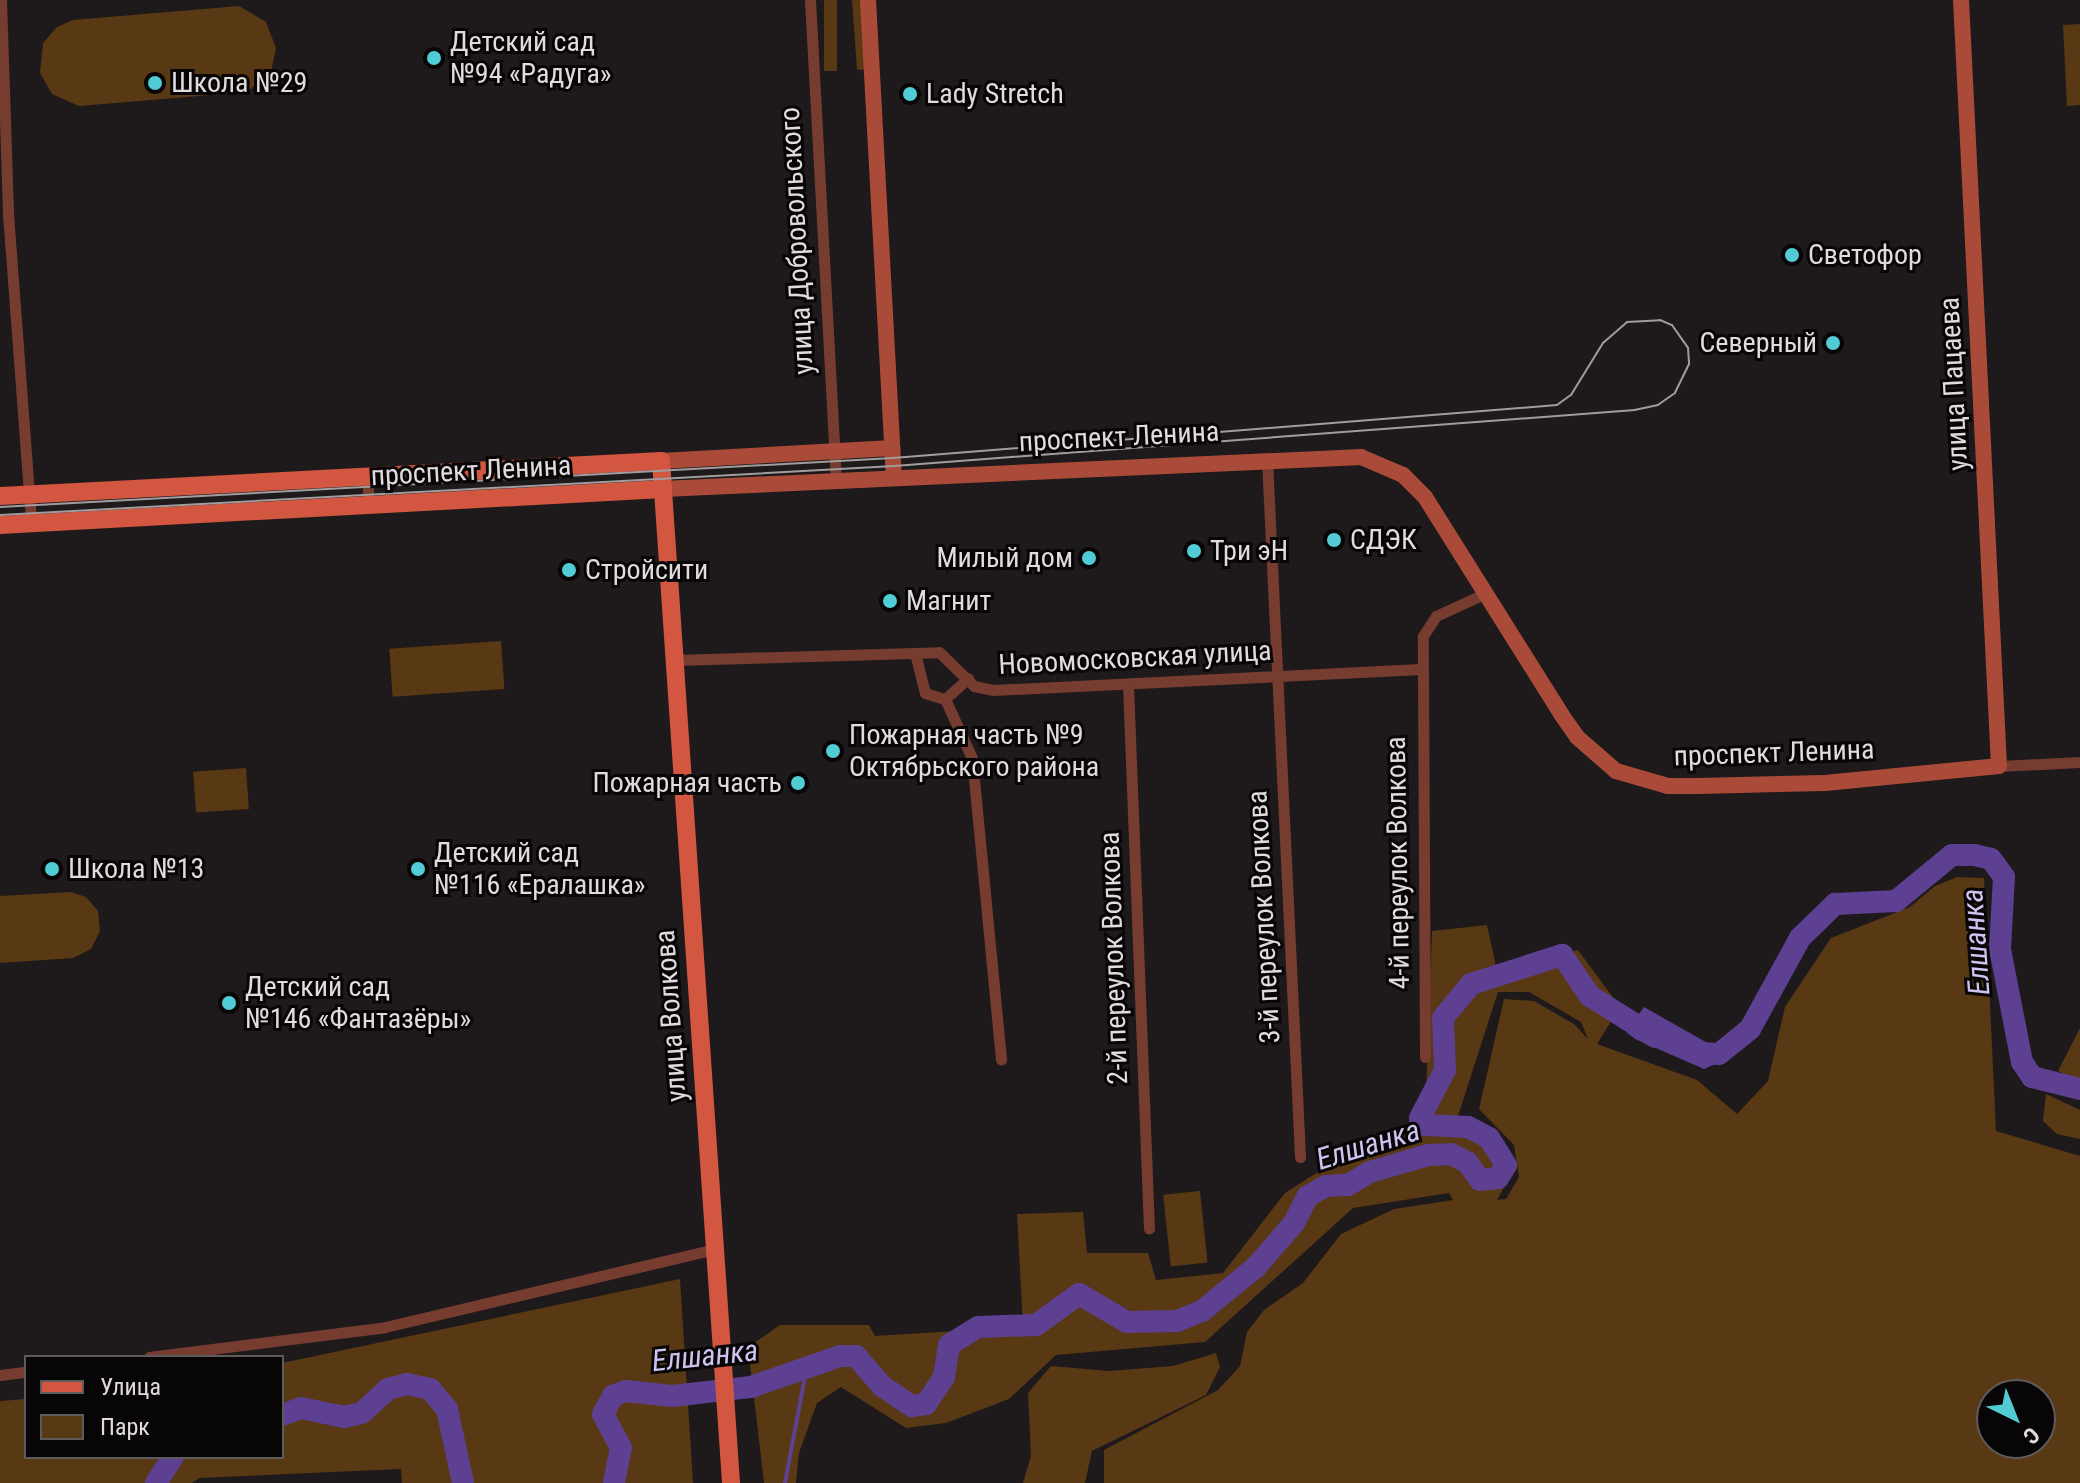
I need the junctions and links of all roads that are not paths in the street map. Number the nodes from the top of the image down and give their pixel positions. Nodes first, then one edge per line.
1 (1, 0) edge
2 (810, 0) edge
3 (868, 0) edge
4 (1961, 0) edge
5 (4, 214) edge
6 (893, 448) junction
7 (835, 452) junction
8 (1267, 459) junction
9 (661, 461) junction
10 (512, 469) junction
11 (894, 476) junction
12 (368, 478) junction
13 (836, 479) junction
14 (663, 489) junction
15 (117, 490) junction
16 (29, 495) junction
17 (0, 496) edge
18 (512, 496) junction
19 (368, 505) junction
20 (118, 519) junction
21 (31, 523) junction
22 (0, 525) edge
23 (1486, 593) junction
24 (915, 653) junction
25 (675, 660) junction
26 (1420, 669) junction
27 (1275, 675) junction
28 (968, 678) junction
29 (1128, 685) junction
30 (945, 699) junction
31 (2080, 762) edge
32 (1999, 766) junction
33 (1425, 1057) dead end
34 (1001, 1060) dead end
35 (1300, 1157) dead end
36 (1149, 1229) dead end
37 (715, 1249) junction
38 (165, 1355) edge
39 (24, 1372) edge
40 (0, 1375) edge
41 (731, 1483) edge

1 - 5 street
2 - 7 street, улица Добровольского
3 - 6 street
4 - 32 street, улица Пацаева
5 - 16 street
6 - 7 street, проспект Ленина
6 - 11 street
7 - 9 street, проспект Ленина
7 - 13 street, улица Добровольского
8 - 11 street, проспект Ленина
8 - 23 street, проспект Ленина
8 - 27 street, 3-й переулок Волкова
9 - 10 main road, проспект Ленина
9 - 14 main road, улица Волкова
10 - 12 main road, проспект Ленина
10 - 18 street
11 - 13 street, проспект Ленина
12 - 15 main road, проспект Ленина
12 - 19 street
13 - 14 street, проспект Ленина
14 - 18 main road, проспект Ленина
14 - 25 main road, улица Волкова
15 - 16 main road, проспект Ленина
15 - 20 street
16 - 17 main road, проспект Ленина
16 - 21 street
18 - 19 main road, проспект Ленина
19 - 20 main road, проспект Ленина
20 - 21 main road, проспект Ленина
21 - 22 main road, проспект Ленина
23 - 26 street, 4-й переулок Волкова
23 - 32 street, проспект Ленина
24 - 25 street, Новомосковская улица
24 - 28 street, Новомосковская улица
24 - 30 street
25 - 37 main road, улица Волкова
26 - 27 street, Новомосковская улица
26 - 33 street, 4-й переулок Волкова
27 - 29 street, Новомосковская улица
27 - 35 street, 3-й переулок Волкова
28 - 29 street, Новомосковская улица
28 - 30 street
29 - 36 street, 2-й переулок Волкова
30 - 34 street
31 - 32 street, проспект Ленина
37 - 38 street
37 - 41 main road, улица Волкова
39 - 40 street

